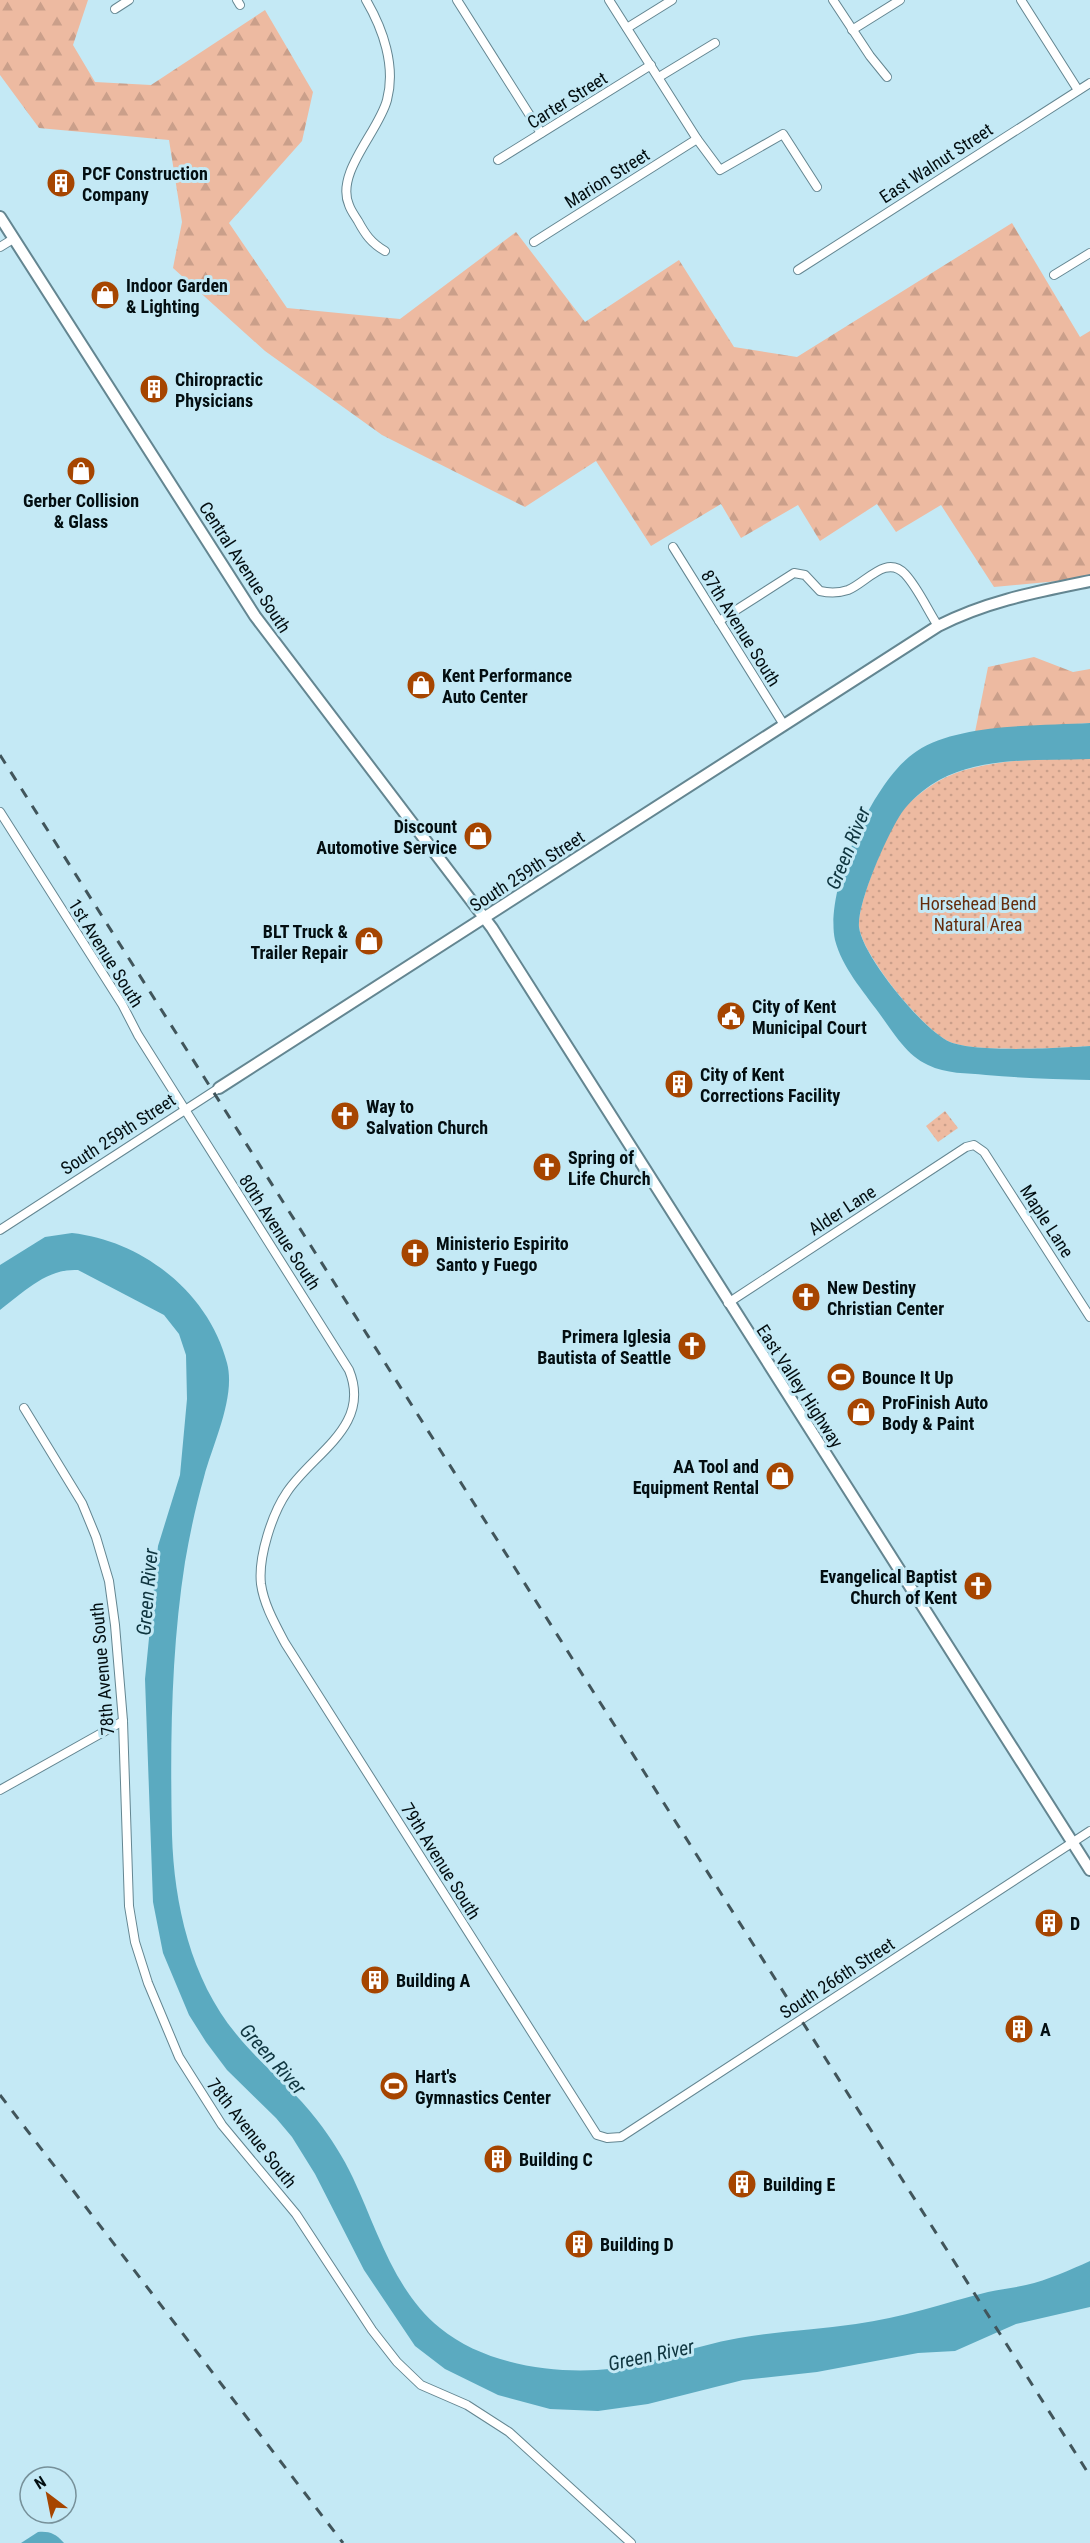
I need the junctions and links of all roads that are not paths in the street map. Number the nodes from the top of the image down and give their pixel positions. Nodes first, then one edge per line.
1 (129, 0) edge
2 (366, 0) edge
3 (457, 0) edge
4 (609, 0) edge
5 (672, 0) edge
6 (833, 0) edge
7 (900, 0) edge
8 (1020, 0) edge
9 (115, 9) dead end
10 (627, 28) junction
11 (852, 30) junction
12 (715, 43) dead end
13 (651, 65) junction
14 (886, 76) dead end
15 (659, 77) junction
16 (1090, 82) edge
17 (1078, 90) junction
18 (541, 133) junction
19 (697, 139) junction
20 (498, 160) dead end
21 (817, 187) dead end
22 (0, 217) edge
23 (13, 239) junction
24 (534, 242) dead end
25 (0, 248) edge
26 (385, 251) dead end
27 (1090, 253) edge
28 (798, 270) dead end
29 (1054, 275) dead end
30 (672, 547) dead end
31 (1090, 581) edge
32 (719, 621) junction
33 (938, 626) junction
34 (784, 725) junction
35 (0, 812) edge
36 (485, 918) junction
37 (219, 1088) joint
38 (185, 1111) junction
39 (974, 1146) joint
40 (0, 1230) edge
41 (728, 1303) junction
42 (1090, 1317) edge
43 (349, 1370) joint
44 (24, 1408) dead end
45 (123, 1721) junction
46 (0, 1790) edge
47 (1090, 1831) edge
48 (1072, 1842) junction
49 (1090, 1870) edge
50 (597, 2135) joint
51 (631, 2543) edge

1 - 9 street
2 - 26 street
3 - 18 street
4 - 10 street
5 - 10 street
6 - 11 street
7 - 11 street
8 - 17 street
10 - 13 street
11 - 14 street
12 - 15 street
13 - 15 street
13 - 18 street, Carter Street
15 - 19 street
16 - 17 street, East Walnut Street
17 - 28 street, East Walnut Street
18 - 20 street, Carter Street
19 - 21 street
19 - 24 street, Marion Street
22 - 23 main road, Central Avenue South
23 - 25 street
23 - 36 main road, Central Avenue South
27 - 29 street
30 - 32 street, 87th Avenue South
31 - 33 main road, South 259th Street
32 - 33 street
32 - 34 street, 87th Avenue South
33 - 34 main road, South 259th Street
34 - 36 main road, South 259th Street
35 - 38 street, 1st Avenue South
36 - 37 main road, South 259th Street
36 - 41 main road, East Valley Highway
37 - 38 street, South 259th Street
38 - 40 street, South 259th Street
38 - 43 street, 80th Avenue South
39 - 41 street, Alder Lane
39 - 42 street, Maple Lane
41 - 48 main road, East Valley Highway
43 - 50 street, 79th Avenue South
44 - 45 street, 78th Avenue South
45 - 46 street
45 - 51 street, 78th Avenue South
47 - 48 street, South 266th Street
48 - 49 main road, East Valley Highway
48 - 50 street, South 266th Street

